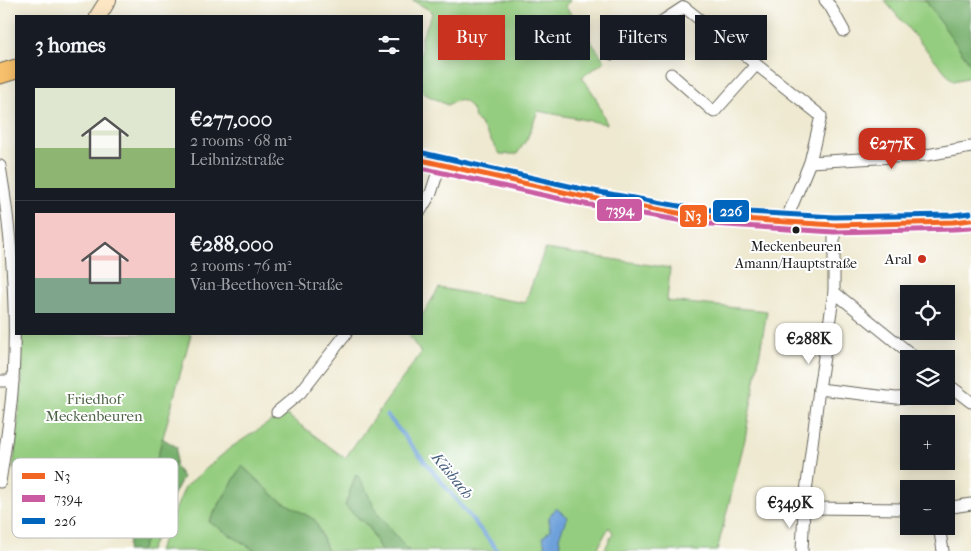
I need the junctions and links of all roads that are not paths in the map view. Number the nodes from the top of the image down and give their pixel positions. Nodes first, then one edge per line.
1 (108, 0) edge
2 (825, 0) edge
3 (688, 3) edge
4 (99, 15) edge
5 (670, 15) edge
6 (844, 31) dead end
7 (756, 64) junction
8 (15, 69) edge
9 (0, 74) edge
10 (671, 74) dead end
11 (971, 147) edge
12 (423, 161) edge
13 (810, 162) junction
14 (440, 165) junction
15 (0, 166) edge
16 (423, 207) edge
17 (12, 212) edge
18 (971, 220) edge
19 (788, 222) junction
20 (834, 224) junction
21 (834, 292) junction
22 (345, 335) edge
23 (906, 350) edge
24 (0, 381) edge
25 (13, 381) junction
26 (819, 389) junction
27 (955, 390) edge
28 (900, 398) edge
29 (971, 402) edge
30 (277, 412) dead end
31 (0, 482) edge
32 (971, 504) edge
33 (955, 507) edge
34 (804, 508) junction
35 (900, 509) edge
36 (940, 535) edge
37 (802, 551) edge
38 (943, 551) edge

1 - 4 main road
2 - 6 street
3 - 5 street
3 - 7 street
7 - 10 street
7 - 13 street
8 - 9 main road
11 - 13 street
12 - 14 main road
13 - 19 street
14 - 16 street
14 - 19 main road
15 - 17 street
17 - 25 street
18 - 20 main road
19 - 20 main road
20 - 21 street
21 - 23 street
21 - 26 street
22 - 30 street
24 - 25 street
25 - 31 street
26 - 28 street
26 - 34 street
27 - 29 street
32 - 33 street
34 - 35 street
34 - 37 street
36 - 38 street

